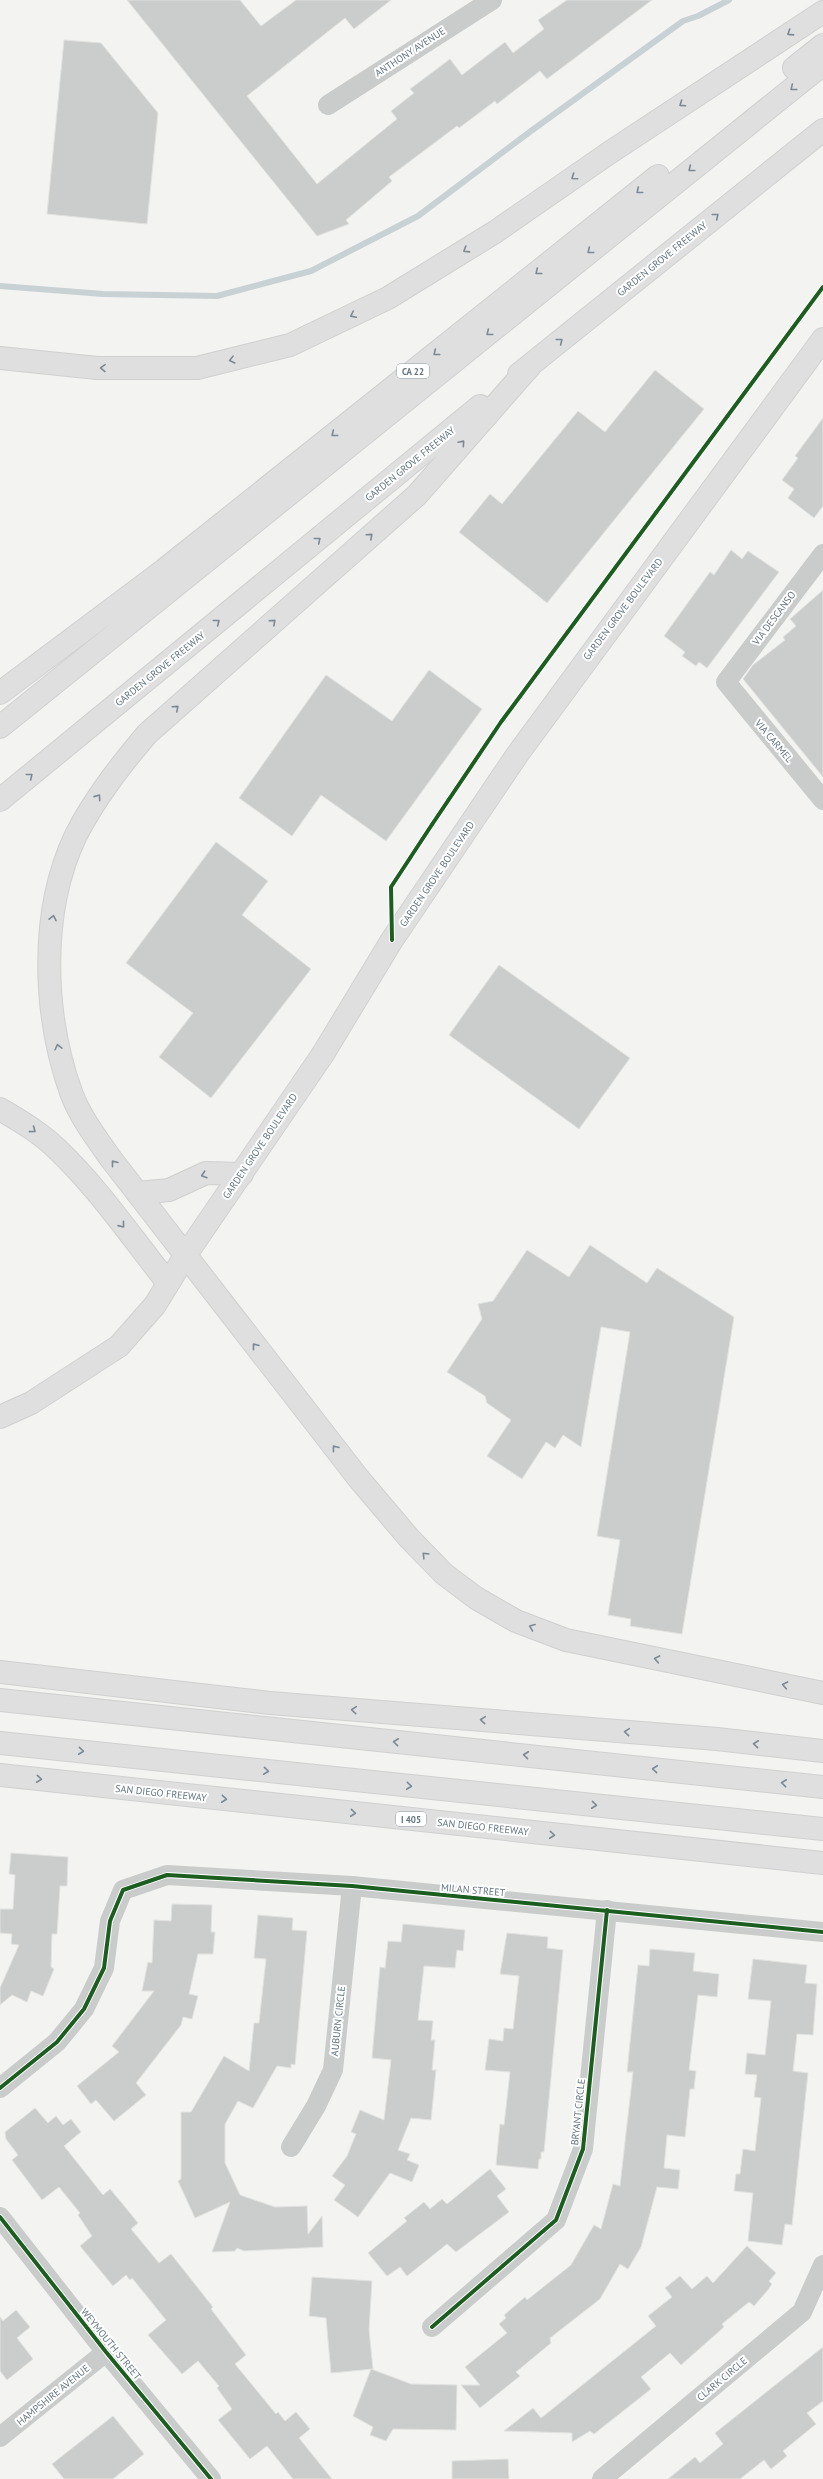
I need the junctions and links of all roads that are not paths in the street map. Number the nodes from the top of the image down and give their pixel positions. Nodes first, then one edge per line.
1 (492, 0) edge
2 (823, 12) edge
3 (823, 45) edge
4 (823, 64) edge
5 (328, 105) dead end
6 (823, 130) edge
7 (823, 339) edge
8 (0, 358) edge
9 (530, 366) junction
10 (822, 558) edge
11 (726, 682) joint
12 (0, 693) edge
13 (0, 727) edge
14 (0, 800) edge
15 (823, 800) edge
16 (0, 1109) edge
17 (242, 1174) junction
18 (138, 1193) junction
19 (185, 1256) junction
20 (168, 1283) junction
21 (0, 1417) edge
22 (0, 1672) edge
23 (823, 1693) edge
24 (0, 1700) edge
25 (0, 1743) edge
26 (823, 1751) edge
27 (0, 1775) edge
28 (823, 1787) edge
29 (823, 1829) edge
30 (823, 1863) edge
31 (352, 1886) junction
32 (607, 1910) junction
33 (823, 1932) edge
34 (0, 2088) edge
35 (291, 2147) dead end
36 (0, 2217) edge
37 (823, 2265) edge
38 (432, 2327) dead end
39 (106, 2352) junction
40 (0, 2437) edge
41 (211, 2479) edge
42 (602, 2479) edge

1 - 5 street, ANTHONY AVENUE
2 -> 8 main road
3 -> 12 main road, CA 22
4 -> 13 main road
9 -> 6 main road, GARDEN GROVE FREEWAY
7 - 17 main road, GARDEN GROVE BOULEVARD
14 -> 9 main road, GARDEN GROVE FREEWAY
18 -> 9 main road
10 - 11 street, VIA DESCANSO
11 - 15 street, VIA CARMEL
16 -> 20 main road
17 -> 18 main road
17 - 19 main road, GARDEN GROVE BOULEVARD
18 - 19 main road
19 - 20 main road, GARDEN GROVE BOULEVARD
23 -> 19 main road
20 - 21 main road, GARDEN GROVE BOULEVARD
26 -> 22 main road
28 -> 24 main road
25 -> 29 main road
27 -> 30 main road, SAN DIEGO FREEWAY / I 405
31 - 32 street, MILAN STREET
31 - 34 street, MILAN STREET
31 - 35 street, AUBURN CIRCLE
32 - 33 street, MILAN STREET
32 - 38 street, BRYANT CIRCLE
36 - 39 street, WEYMOUTH STREET
37 - 42 street, CLARK CIRCLE
39 - 40 street, HAMPSHIRE AVENUE
39 - 41 street, WEYMOUTH STREET

